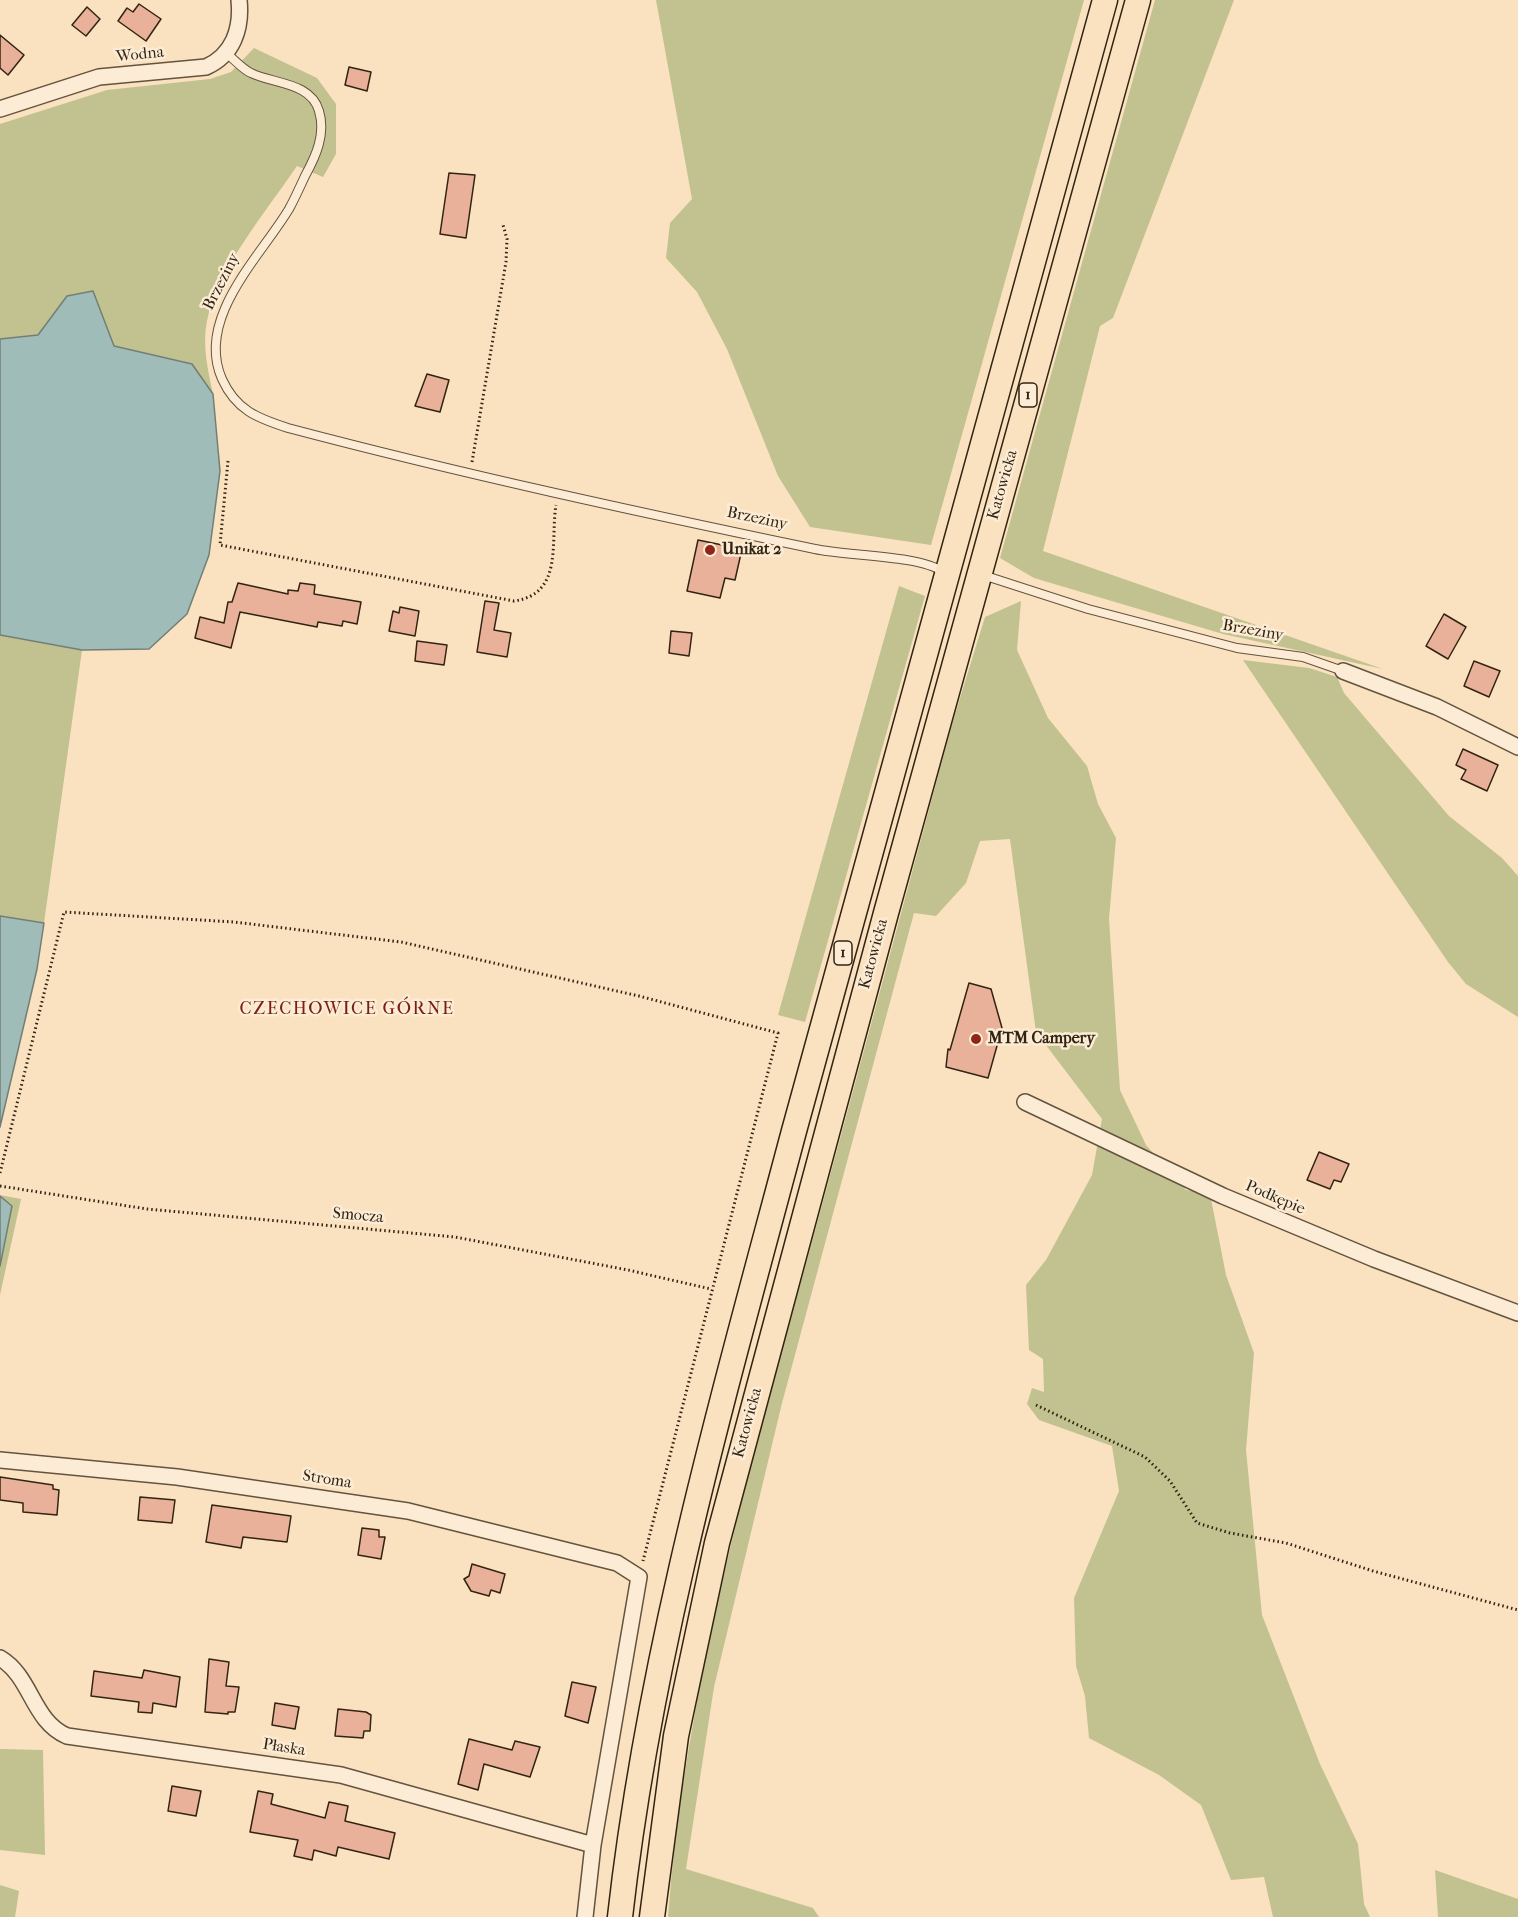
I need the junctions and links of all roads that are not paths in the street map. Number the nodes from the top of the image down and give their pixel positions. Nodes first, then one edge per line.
1 (239, 0) edge
2 (1105, 0) edge
3 (1138, 0) edge
4 (226, 52) junction
5 (0, 109) edge
6 (982, 563) junction
7 (946, 576) junction
8 (1343, 671) joint
9 (1518, 747) edge
10 (1025, 1102) dead end
11 (1518, 1313) edge
12 (0, 1460) edge
13 (0, 1658) edge
14 (593, 1845) junction
15 (585, 1917) edge
16 (620, 1917) edge
17 (652, 1917) edge

1 - 4 street
2 - 7 main road, Katowicka / 1
3 - 6 main road, Katowicka / 1
4 - 5 street, Wodna
4 - 7 lane, Brzeziny
6 - 8 lane, Brzeziny
6 - 17 main road, Katowicka / 1
7 - 16 main road, Katowicka / 1
8 - 9 street, Brzeziny
10 - 11 street, Podkępie
12 - 14 street, Stroma
13 - 14 street, Płaska
14 - 15 street

